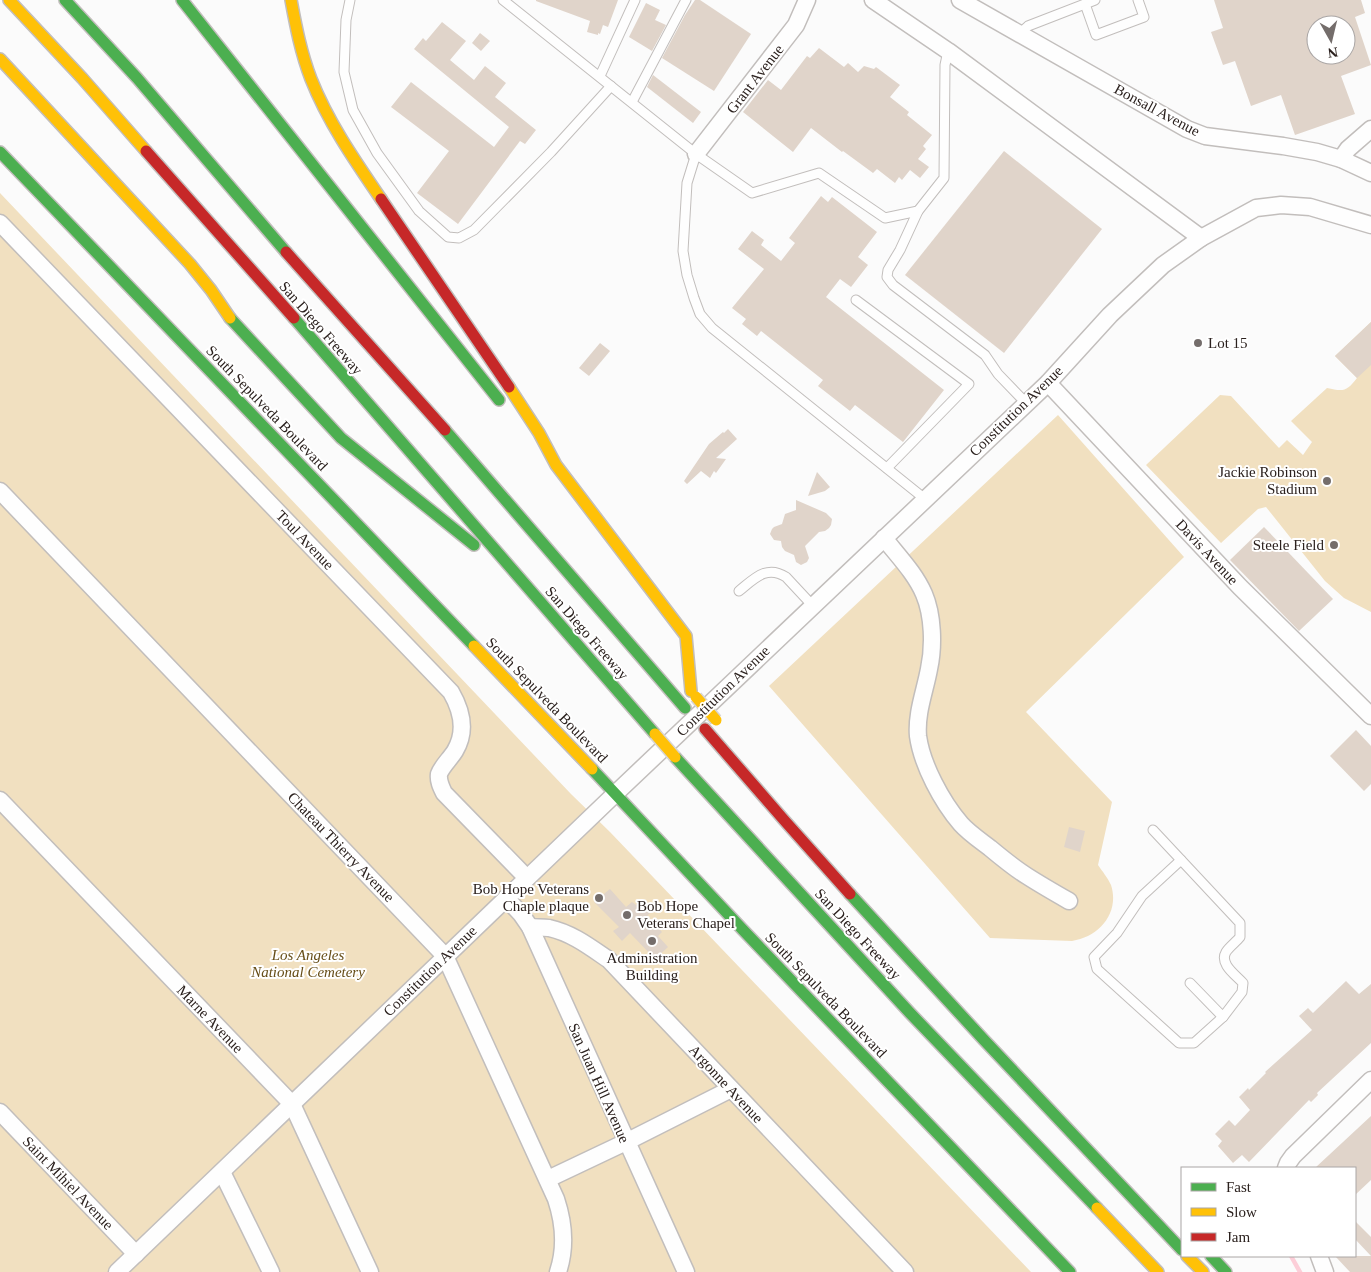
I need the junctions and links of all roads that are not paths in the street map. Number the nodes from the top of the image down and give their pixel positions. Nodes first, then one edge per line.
1 (9, 0) edge
2 (64, 0) edge
3 (182, 0) edge
4 (291, 0) edge
5 (350, 0) edge
6 (504, 0) edge
7 (635, 0) edge
8 (686, 0) edge
9 (807, 0) edge
10 (873, 0) edge
11 (960, 0) edge
12 (1095, 0) edge
13 (1138, 0) edge
14 (1085, 4) junction
15 (1019, 34) junction
16 (948, 51) junction
17 (0, 59) edge
18 (600, 76) junction
19 (611, 86) junction
20 (632, 102) junction
21 (1371, 129) edge
22 (0, 152) edge
23 (696, 154) junction
24 (1340, 159) junction
25 (1371, 173) edge
26 (918, 211) junction
27 (0, 222) edge
28 (1371, 225) edge
29 (1201, 238) junction
30 (204, 300) dead end
31 (856, 300) dead end
32 (230, 319) junction
33 (1048, 383) junction
34 (1026, 403) junction
35 (504, 406) dead end
36 (528, 436) dead end
37 (556, 464) junction
38 (886, 468) junction
39 (0, 491) edge
40 (926, 499) junction
41 (884, 538) junction
42 (532, 592) junction
43 (738, 592) dead end
44 (813, 606) junction
45 (678, 676) dead end
46 (694, 694) junction
47 (1371, 716) edge
48 (719, 723) dead end
49 (615, 794) junction
50 (0, 800) edge
51 (1153, 830) dead end
52 (1181, 860) junction
53 (527, 878) junction
54 (506, 898) junction
55 (1069, 901) dead end
56 (530, 927) junction
57 (446, 956) junction
58 (1190, 983) dead end
59 (1223, 1017) junction
60 (1371, 1080) edge
61 (730, 1089) junction
62 (292, 1104) junction
63 (0, 1112) edge
64 (626, 1142) junction
65 (1286, 1167) edge
66 (222, 1172) junction
67 (548, 1179) junction
68 (1181, 1249) edge
69 (136, 1254) junction
70 (1189, 1257) edge
71 (1211, 1257) edge
72 (1318, 1257) edge
73 (368, 1271) edge
74 (117, 1272) edge
75 (270, 1272) edge
76 (558, 1272) edge
77 (686, 1272) edge
78 (905, 1272) edge
79 (1070, 1272) edge
80 (1158, 1272) edge
81 (1203, 1272) edge
82 (1226, 1272) edge
83 (1325, 1272) edge

1 - 42 main road, San Diego Freeway
2 - 68 main road
3 - 35 main road
4 - 37 main road
5 - 19 lane
6 - 18 lane
7 - 18 lane
8 - 20 lane
9 - 23 street, Grant Avenue
10 - 16 street
11 - 15 street, Bonsall Avenue
12 - 14 lane
13 - 14 lane
14 - 15 lane
15 - 24 street, Bonsall Avenue
16 - 26 lane
16 - 29 street
17 - 32 main road
18 - 19 lane
19 - 20 lane
20 - 23 lane
21 - 24 street
22 - 49 main road, South Sepulveda Boulevard
23 - 26 lane
23 - 38 lane
24 - 25 street, Bonsall Avenue
26 - 34 lane
27 - 53 street, Toul Avenue
28 - 29 street, Constitution Avenue
29 - 33 street, Constitution Avenue
30 - 32 main road
31 - 38 lane
32 - 42 main road
33 - 34 street, Constitution Avenue
33 - 47 street, Davis Avenue
34 - 40 street, Constitution Avenue
36 - 37 main road
37 - 46 main road
38 - 40 lane
39 - 57 street, Chateau Thierry Avenue
40 - 41 street, Constitution Avenue
41 - 44 street, Constitution Avenue
41 - 55 street
42 - 80 main road, San Diego Freeway, bridge
43 - 44 lane
44 - 49 street, Constitution Avenue
45 - 46 main road
46 - 48 main road, bridge
49 - 53 street, Constitution Avenue
49 - 79 main road, South Sepulveda Boulevard
50 - 62 street, Marne Avenue
51 - 52 lane
52 - 59 lane
52 - 59 lane
53 - 54 street, Constitution Avenue
54 - 56 street, San Juan Hill Avenue
54 - 57 street, Constitution Avenue
56 - 61 street, Argonne Avenue
56 - 64 street, San Juan Hill Avenue
57 - 62 street, Constitution Avenue
57 - 67 street, Chateau Thierry Avenue
58 - 59 lane
60 - 65 street
61 - 64 street
61 - 78 street, Argonne Avenue
62 - 66 street, Constitution Avenue
62 - 73 street, Marne Avenue
63 - 69 street, Saint Mihiel Avenue
64 - 67 street
64 - 77 street, San Juan Hill Avenue
66 - 69 street, Constitution Avenue
66 - 75 street
67 - 76 street, Chateau Thierry Avenue
69 - 74 street, Constitution Avenue
70 - 81 main road
71 - 82 main road
72 - 83 street

